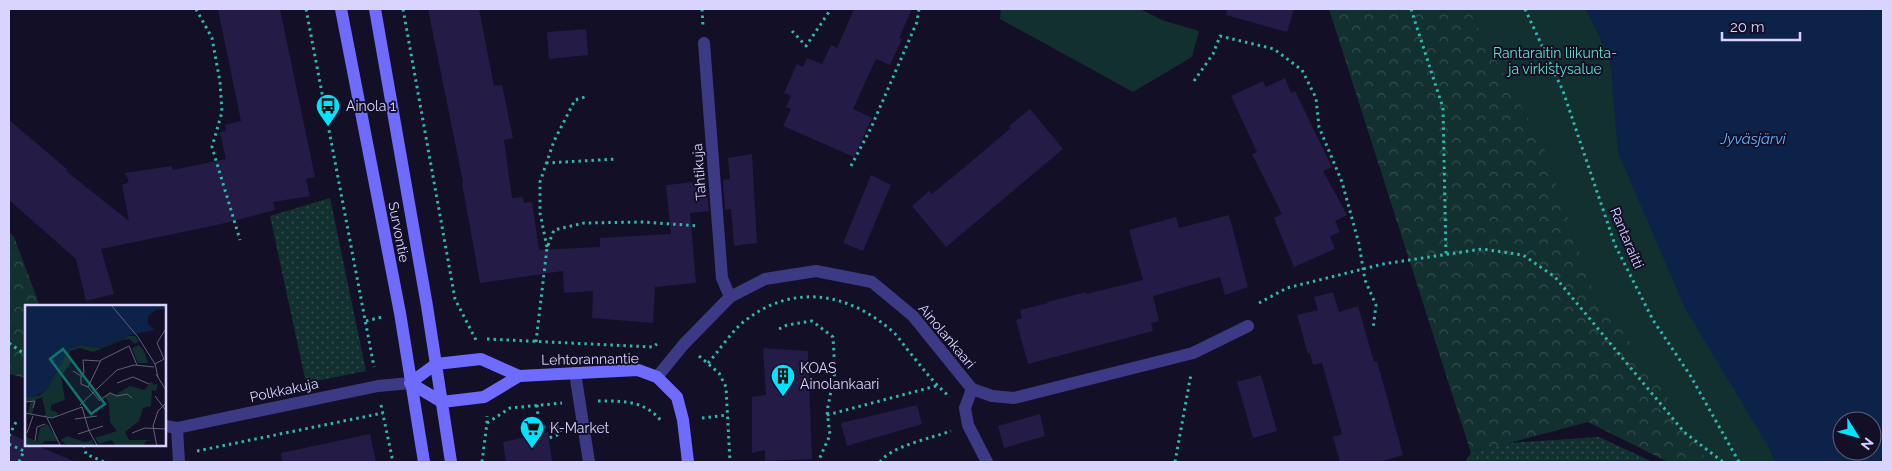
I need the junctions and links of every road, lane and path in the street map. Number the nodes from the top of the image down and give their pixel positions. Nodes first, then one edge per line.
1 (196, 9) edge
2 (306, 9) edge
3 (341, 9) edge
4 (375, 9) edge
5 (403, 9) edge
6 (831, 9) edge
7 (920, 9) edge
8 (1411, 9) edge
9 (1525, 9) edge
10 (792, 30) dead end
11 (704, 43) dead end
12 (1194, 82) dead end
13 (588, 96) dead end
14 (616, 159) dead end
15 (546, 163) junction
16 (851, 166) dead end
17 (718, 228) junction
18 (240, 240) dead end
19 (547, 248) junction
20 (1446, 255) junction
21 (1364, 269) junction
22 (730, 297) junction
23 (1259, 303) dead end
24 (1248, 326) dead end
25 (779, 329) dead end
26 (1373, 329) dead end
27 (536, 342) dead end
28 (9, 343) edge
29 (1193, 353) junction
30 (25, 354) edge
31 (481, 359) junction
32 (708, 363) dead end
33 (436, 364) junction
34 (575, 373) junction
35 (519, 376) junction
36 (657, 377) junction
37 (410, 383) junction
38 (378, 386) junction
39 (936, 386) junction
40 (972, 388) junction
41 (484, 397) junction
42 (442, 402) junction
43 (537, 405) dead end
44 (965, 408) junction
45 (383, 413) junction
46 (827, 415) junction
47 (17, 420) dead end
48 (968, 425) junction
49 (171, 427) edge
50 (9, 436) edge
51 (549, 438) dead end
52 (9, 444) edge
53 (84, 446) edge
54 (179, 459) edge
55 (20, 462) edge
56 (104, 462) edge
57 (393, 462) edge
58 (424, 462) edge
59 (451, 462) edge
60 (482, 462) edge
61 (589, 462) edge
62 (688, 462) edge
63 (818, 462) edge
64 (880, 462) edge
65 (987, 462) edge
66 (1176, 462) edge
67 (1723, 462) edge
68 (1739, 462) edge

1 - 18 path
2 - 38 path
3 - 37 main road, Survontie
4 - 33 main road, Survontie
5 - 31 path
6 - 10 path
7 - 16 path
8 - 20 path
9 - 68 path, Rantaraitti
11 - 17 street, Tahtikuja
12 - 21 path
13 - 15 path
14 - 15 path
15 - 19 path
17 - 19 path
17 - 22 street, Tahtikuja
19 - 27 path
20 - 21 path
20 - 67 path
21 - 23 path
21 - 26 path
22 - 36 street, Ainolankaari
22 - 40 street, Ainolankaari
24 - 29 street, Ainolankaari
25 - 46 path
28 - 30 path
29 - 40 street, Ainolankaari
29 - 66 path
31 - 33 main road
31 - 35 main road, Lehtorannantie
32 - 39 path
33 - 37 main road
33 - 42 main road, Survontie
34 - 35 main road, Lehtorannantie
34 - 36 main road, Lehtorannantie
34 - 61 street
35 - 41 main road, Lehtorannantie
36 - 62 main road
37 - 38 street, Polkkakuja
37 - 42 main road
37 - 58 main road, Survontie
38 - 45 path
38 - 49 street, Polkkakuja
39 - 44 path
39 - 46 path
40 - 44 street
41 - 42 main road, Lehtorannantie
41 - 60 path
42 - 59 main road, Survontie
43 - 51 path
44 - 48 street
45 - 54 path
45 - 57 path
46 - 63 path
47 - 50 path
48 - 64 path
48 - 65 street
49 - 54 street
52 - 55 path
53 - 56 path

